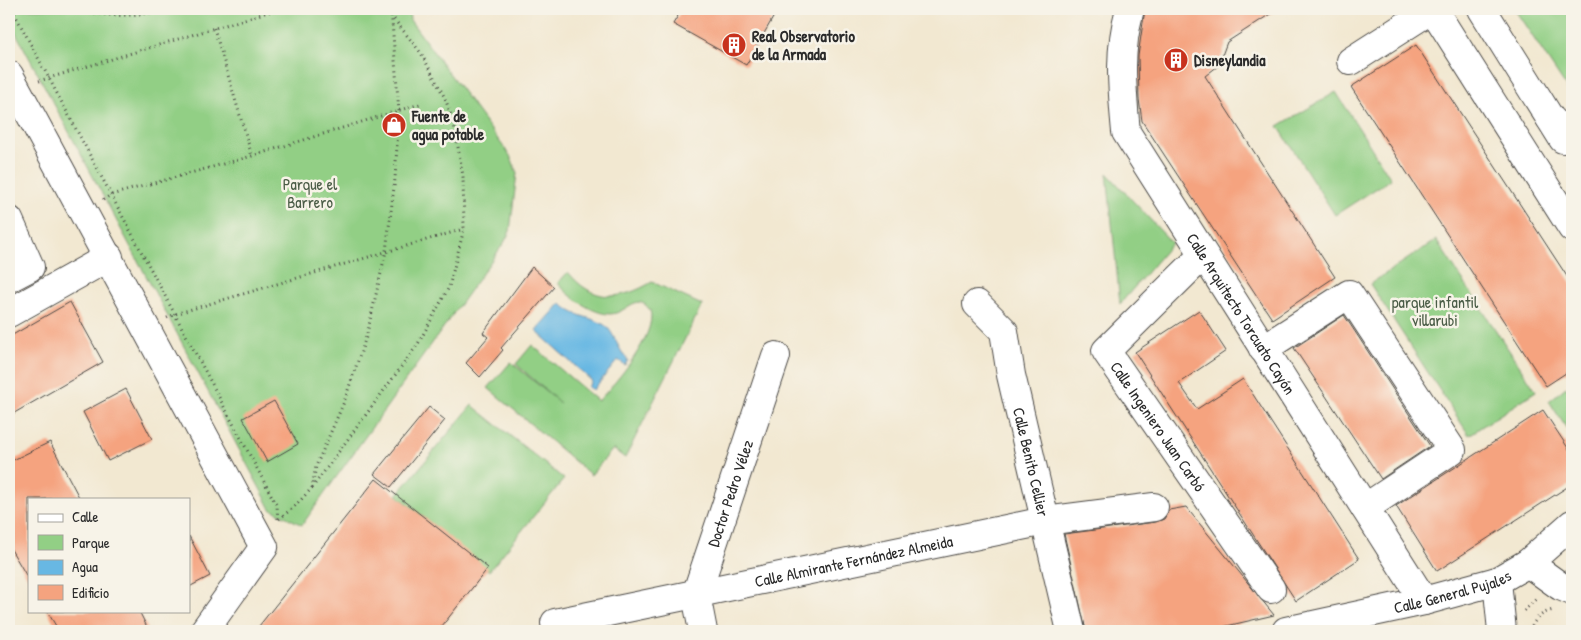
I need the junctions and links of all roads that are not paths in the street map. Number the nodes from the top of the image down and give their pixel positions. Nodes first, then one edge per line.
1 (1130, 9) edge
2 (1432, 9) edge
3 (1487, 14) edge
4 (1350, 61) dead end
5 (13, 83) edge
6 (1550, 118) junction
7 (1572, 141) edge
8 (1572, 153) edge
9 (9, 220) edge
10 (1572, 228) edge
11 (1203, 255) junction
12 (109, 257) junction
13 (17, 274) edge
14 (40, 296) junction
15 (977, 304) dead end
16 (9, 313) edge
17 (1262, 349) junction
18 (776, 356) dead end
19 (1154, 506) dead end
20 (1365, 508) junction
21 (1045, 521) junction
22 (1572, 524) edge
23 (1528, 563) junction
24 (1497, 581) junction
25 (1271, 589) dead end
26 (696, 595) junction
27 (1564, 600) edge
28 (1424, 601) junction
29 (555, 622) dead end
30 (204, 631) edge
31 (703, 631) edge
32 (1071, 631) edge
33 (1286, 631) edge
34 (1502, 631) edge

1 - 11 main road, Calle Arquitecto Torcuato Cayón
2 - 4 main road
2 - 10 main road
3 - 6 main road
5 - 12 main road
6 - 7 main road
6 - 8 main road
9 - 13 main road
11 - 17 main road, Calle Arquitecto Torcuato Cayón
11 - 25 main road, Calle Ingeniero Juan Carbó
12 - 14 main road
12 - 30 main road
13 - 14 main road
14 - 16 main road
15 - 21 main road, Calle Benito Cellier
17 - 20 main road, Calle Arquitecto Torcuato Cayón
17 - 20 main road
18 - 26 main road, Doctor Pedro Vélez
19 - 21 main road, Calle Almirante Fernández Almeida
20 - 28 main road, Calle Arquitecto Torcuato Cayón
21 - 26 main road, Calle Almirante Fernández Almeida
21 - 32 main road, Calle Benito Cellier
22 - 23 main road, Calle General Pujales
23 - 24 main road, Calle General Pujales
23 - 27 main road
24 - 28 main road, Calle General Pujales
24 - 34 main road
26 - 29 main road, Calle Almirante Fernández Almeida
26 - 31 main road, Doctor Pedro Vélez
28 - 33 main road, Calle General Pujales

